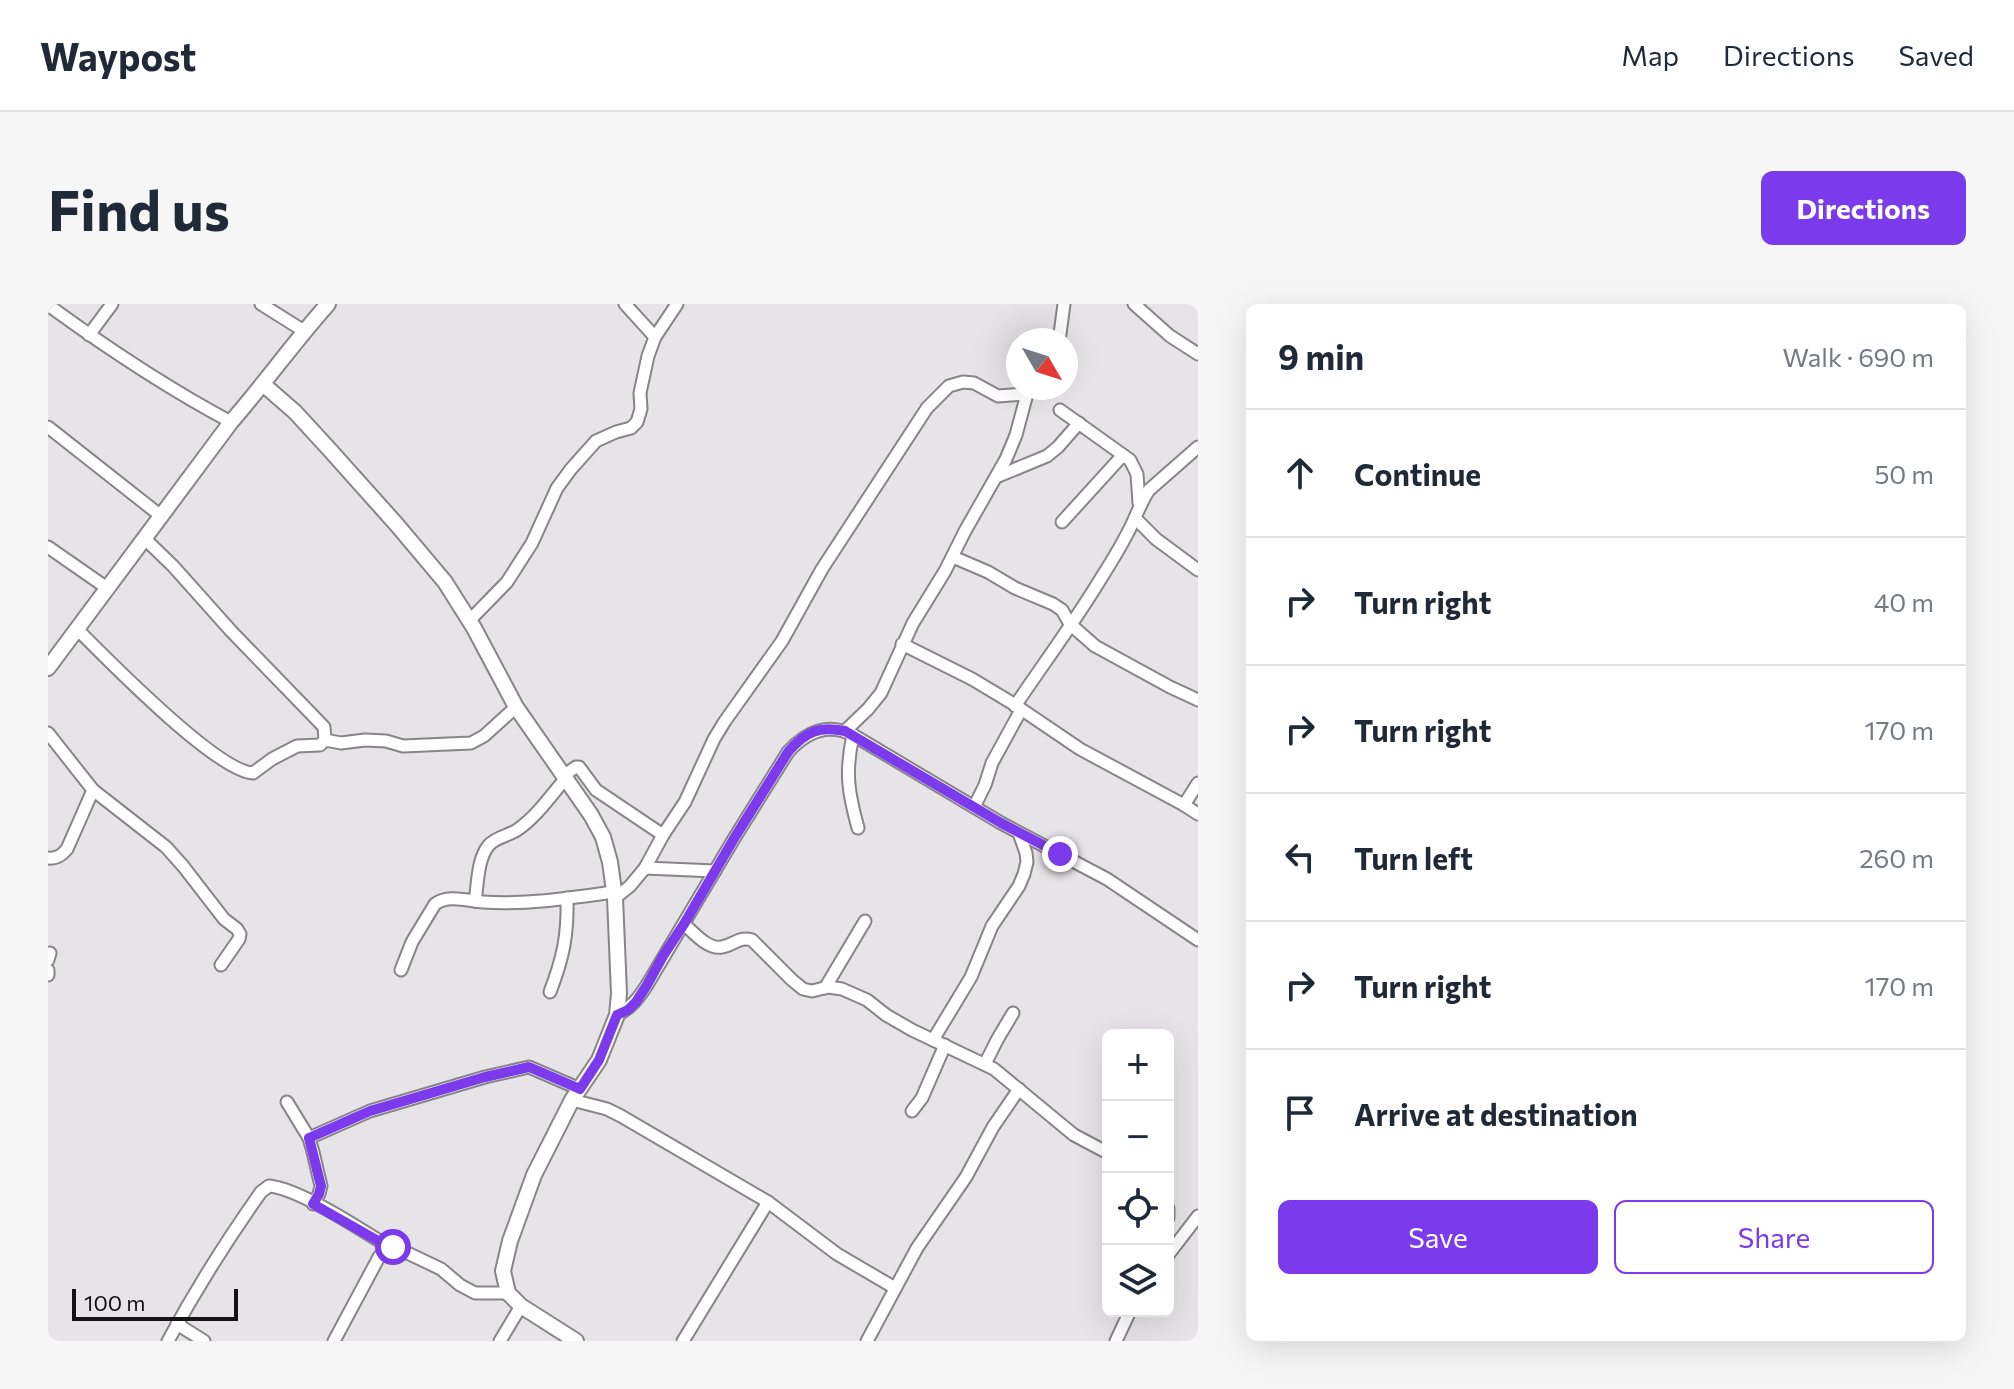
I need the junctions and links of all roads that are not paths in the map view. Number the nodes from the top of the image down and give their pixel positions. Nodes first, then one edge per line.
1 (112, 304) edge
2 (261, 304) edge
3 (328, 304) edge
4 (625, 304) edge
5 (677, 304) edge
6 (1064, 304) edge
7 (1134, 304) edge
8 (48, 305) edge
9 (1061, 328) edge
10 (304, 331) junction
11 (89, 335) junction
12 (655, 337) junction
13 (1198, 354) edge
14 (264, 385) junction
15 (1006, 395) edge
16 (1025, 400) edge
17 (1060, 410) dead end
18 (231, 422) junction
19 (1079, 423) junction
20 (48, 427) edge
21 (1198, 447) edge
22 (1123, 455) junction
23 (996, 477) junction
24 (1137, 513) junction
25 (161, 516) junction
26 (1062, 522) dead end
27 (144, 538) junction
28 (48, 547) edge
29 (953, 557) junction
30 (1198, 570) edge
31 (107, 588) junction
32 (469, 621) junction
33 (1070, 624) junction
34 (77, 629) junction
35 (902, 644) junction
36 (48, 668) edge
37 (1198, 700) edge
38 (516, 707) junction
39 (1018, 708) junction
40 (48, 733) edge
41 (849, 733) junction
42 (325, 740) junction
43 (564, 777) junction
44 (1198, 783) edge
45 (93, 790) junction
46 (1184, 805) junction
47 (974, 807) junction
48 (1198, 814) edge
49 (858, 828) dead end
50 (1019, 833) junction
51 (663, 835) junction
52 (48, 858) edge
53 (645, 868) junction
54 (715, 871) junction
55 (614, 895) junction
56 (567, 898) junction
57 (475, 901) junction
58 (865, 921) dead end
59 (684, 924) junction
60 (1198, 940) edge
61 (221, 965) dead end
62 (401, 970) dead end
63 (825, 988) junction
64 (550, 992) dead end
65 (1013, 1013) dead end
66 (617, 1015) junction
67 (933, 1040) junction
68 (945, 1045) junction
69 (985, 1064) junction
70 (1019, 1089) junction
71 (576, 1095) junction
72 (287, 1102) dead end
73 (912, 1111) dead end
74 (309, 1138) junction
75 (1102, 1149) edge
76 (768, 1202) junction
77 (313, 1204) junction
78 (1198, 1216) edge
79 (389, 1247) junction
80 (1174, 1247) edge
81 (895, 1288) junction
82 (508, 1293) junction
83 (521, 1306) junction
84 (1127, 1317) edge
85 (177, 1324) junction
86 (168, 1341) edge
87 (204, 1341) edge
88 (334, 1341) edge
89 (500, 1341) edge
90 (576, 1341) edge
91 (683, 1341) edge
92 (867, 1341) edge
93 (1116, 1341) edge

1 - 11 street
2 - 10 street
3 - 10 street
4 - 12 street
5 - 12 street
6 - 9 street
7 - 13 street
8 - 11 street
10 - 14 street
11 - 18 street
12 - 32 street
14 - 18 street
14 - 32 street
15 - 51 street
16 - 23 street
17 - 19 street
18 - 25 street
19 - 22 street
19 - 23 street
20 - 25 street
21 - 24 street
22 - 24 street
22 - 26 street
23 - 29 street
24 - 30 street
24 - 33 street
25 - 27 street
27 - 31 street
27 - 42 street
28 - 31 street
29 - 33 street
29 - 35 street
31 - 34 street
32 - 38 street
33 - 37 street
33 - 39 street
34 - 36 street
34 - 42 street
35 - 39 street
35 - 41 street
38 - 42 street
38 - 43 street
39 - 46 street
39 - 47 street
40 - 45 street
41 - 47 street
41 - 49 street
41 - 54 street
43 - 51 street
43 - 55 street
43 - 57 street
44 - 46 street
45 - 52 street
45 - 61 street
46 - 48 street
47 - 50 street
50 - 60 street
50 - 67 street
51 - 53 street
53 - 54 street
53 - 55 street
54 - 59 street
55 - 56 street
55 - 66 street
56 - 57 street
56 - 64 street
57 - 62 street
58 - 63 street
59 - 63 street
59 - 66 street
63 - 67 street
65 - 69 street
66 - 71 street
67 - 68 street
68 - 69 street
68 - 73 street
69 - 70 street
70 - 75 street
70 - 81 street
71 - 74 street
71 - 76 street
71 - 82 street
72 - 74 street
74 - 77 street
76 - 81 street
76 - 91 street
77 - 79 street
77 - 85 street
78 - 80 street
79 - 82 street
79 - 88 street
81 - 92 street
82 - 83 street
83 - 89 street
83 - 90 street
84 - 93 street
85 - 86 street
85 - 87 street

